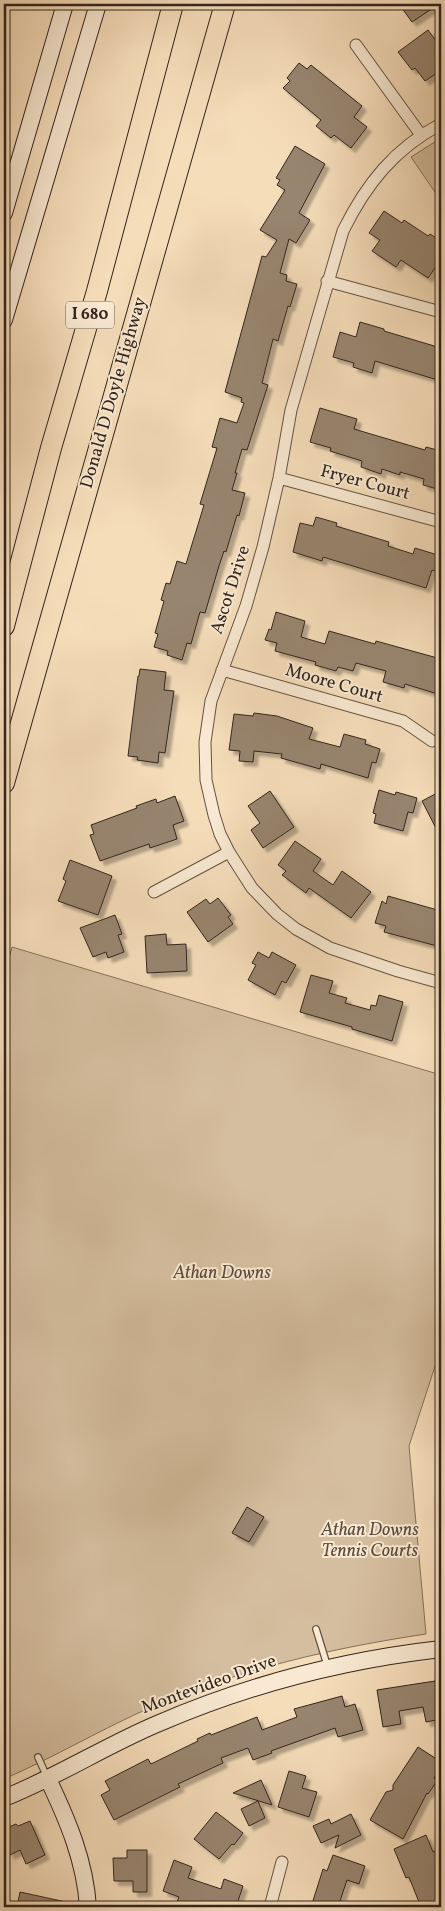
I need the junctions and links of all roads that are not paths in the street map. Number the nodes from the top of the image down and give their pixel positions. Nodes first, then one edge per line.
1 (65, 4) edge
2 (98, 4) edge
3 (173, 4) edge
4 (225, 4) edge
5 (356, 45) dead end
6 (441, 124) edge
7 (421, 135) junction
8 (4, 213) edge
9 (327, 281) junction
10 (441, 312) edge
11 (4, 320) edge
12 (279, 478) junction
13 (441, 522) edge
14 (4, 626) edge
15 (222, 670) junction
16 (432, 741) dead end
17 (4, 782) edge
18 (229, 852) junction
19 (154, 892) dead end
20 (441, 983) edge
21 (316, 1629) dead end
22 (441, 1649) edge
23 (328, 1668) junction
24 (38, 1757) dead end
25 (48, 1779) junction
26 (4, 1798) edge
27 (282, 1862) dead end
28 (88, 1907) edge
29 (270, 1907) edge

1 - 8 street
2 - 11 street
3 - 14 highway, I 680
4 - 17 highway, Donald D Doyle Highway / I 680
5 - 7 street
6 - 7 street, Ascot Drive
7 - 9 street, Ascot Drive
9 - 10 street
9 - 12 street, Ascot Drive
12 - 13 street, Fryer Court
12 - 15 street, Ascot Drive
15 - 16 street, Moore Court
15 - 18 street, Ascot Drive
18 - 19 street
18 - 20 street, Ascot Drive
21 - 23 lane
22 - 23 street, Montevideo Drive
23 - 25 street, Montevideo Drive
24 - 25 lane
25 - 26 street, Montevideo Drive
25 - 28 street
27 - 29 street

